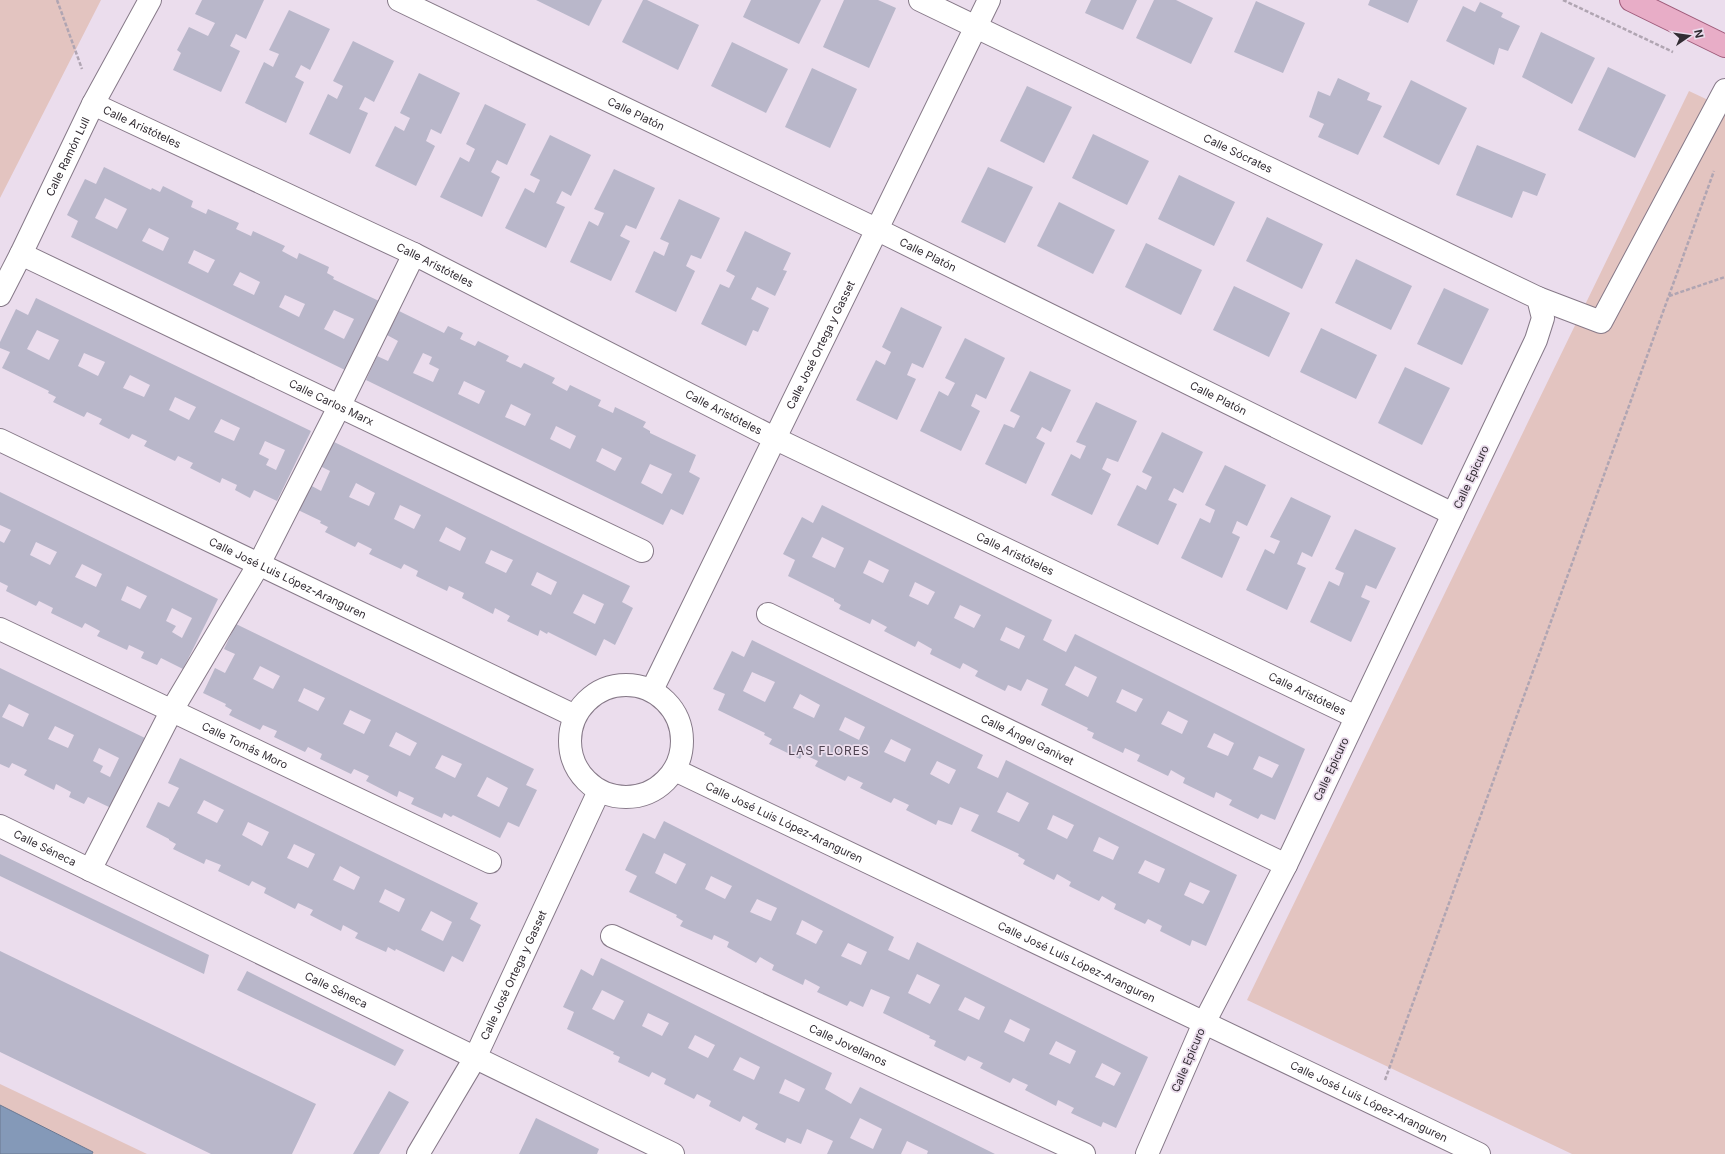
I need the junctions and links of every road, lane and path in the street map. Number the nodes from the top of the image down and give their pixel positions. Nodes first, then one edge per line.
1 (58, 0) edge
2 (150, 0) edge
3 (400, 0) edge
4 (920, 0) edge
5 (989, 0) edge
6 (1563, 0) edge
7 (1631, 0) edge
8 (977, 27) junction
9 (1725, 46) edge
10 (1679, 55) dead end
11 (1725, 90) edge
12 (93, 104) junction
13 (1714, 170) dead end
14 (878, 230) junction
15 (21, 254) junction
16 (414, 254) junction
17 (1725, 277) edge
18 (0, 294) edge
19 (1668, 296) junction
20 (1541, 308) junction
21 (340, 405) junction
22 (776, 439) junction
23 (0, 440) edge
24 (1453, 514) junction
25 (642, 551) dead end
26 (259, 564) junction
27 (768, 614) dead end
28 (0, 629) edge
29 (652, 690) junction
30 (172, 710) junction
31 (575, 716) junction
32 (1356, 717) junction
33 (675, 770) junction
34 (599, 791) junction
35 (0, 826) edge
36 (490, 862) dead end
37 (1286, 865) junction
38 (90, 870) junction
39 (612, 936) dead end
40 (1204, 1023) junction
41 (475, 1058) junction
42 (1376, 1105) junction
43 (418, 1154) edge
44 (673, 1154) edge
45 (1084, 1154) edge
46 (1147, 1154) edge
47 (1479, 1154) edge

1 - 12 path
2 - 12 street, Calle Ramón Lull
3 - 14 street, Calle Platón
4 - 8 street, Calle Sócrates
5 - 8 street, Calle José Ortega y Gasset
6 - 10 path
7 - 9 main road
8 - 14 street, Calle José Ortega y Gasset
8 - 20 street, Calle Sócrates
11 - 20 street, Calle Sócrates
12 - 15 street, Calle Ramón Lull
12 - 16 street, Calle Aristóteles
13 - 19 path
14 - 22 street, Calle José Ortega y Gasset
14 - 24 street, Calle Platón
15 - 18 street, Calle Ramón Lull
15 - 21 street, Calle Carlos Marx
16 - 21 street
16 - 22 street, Calle Aristóteles
17 - 19 path
19 - 42 path
20 - 24 street, Calle Epicuro
21 - 25 street, Calle Carlos Marx
21 - 26 street
22 - 29 street, Calle José Ortega y Gasset
22 - 32 street, Calle Aristóteles
23 - 26 street, Calle José Luis López-Aranguren
24 - 32 street, Calle Epicuro
26 - 30 street
26 - 31 street, Calle José Luis López-Aranguren
27 - 37 street, Calle Ángel Ganivet
28 - 30 street, Calle Tomás Moro
29 - 31 street
29 - 33 street
30 - 36 street, Calle Tomás Moro
30 - 38 street
31 - 34 street
32 - 37 street, Calle Epicuro
33 - 34 street
33 - 40 street, Calle José Luis López-Aranguren
34 - 41 street, Calle José Ortega y Gasset
35 - 38 street, Calle Séneca
37 - 40 street, Calle Epicuro
38 - 41 street, Calle Séneca
39 - 45 street, Calle Jovellanos
40 - 42 street, Calle José Luis López-Aranguren
40 - 46 street, Calle Epicuro
41 - 43 street, Calle José Ortega y Gasset
41 - 44 street, Calle Séneca
42 - 47 street, Calle José Luis López-Aranguren

